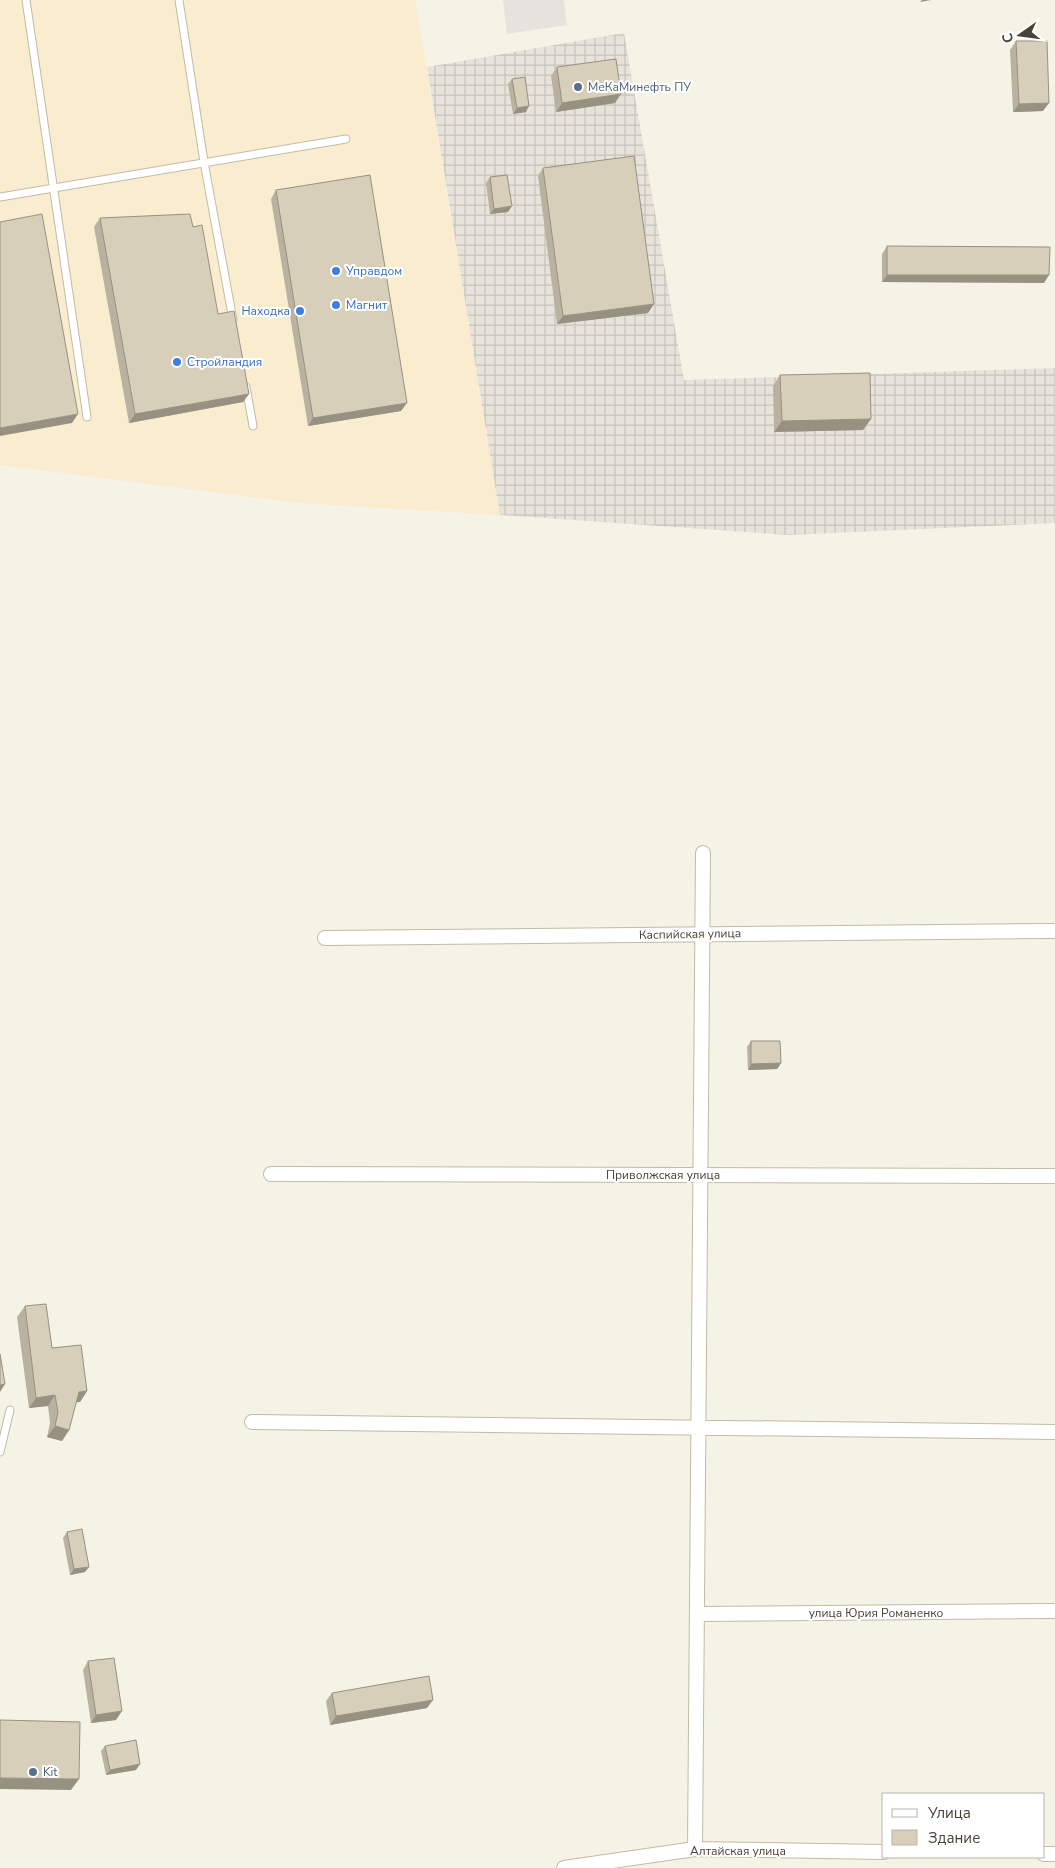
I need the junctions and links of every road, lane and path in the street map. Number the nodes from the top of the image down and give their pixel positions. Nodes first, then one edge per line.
1 (26, 0) edge
2 (179, 0) edge
3 (346, 139) dead end
4 (204, 162) junction
5 (55, 188) junction
6 (0, 197) edge
7 (235, 328) edge
8 (244, 377) edge
9 (87, 417) dead end
10 (253, 426) dead end
11 (703, 853) dead end
12 (1055, 931) edge
13 (702, 934) junction
14 (325, 938) dead end
15 (271, 1174) dead end
16 (700, 1175) junction
17 (1055, 1176) edge
18 (10, 1410) dead end
19 (252, 1422) dead end
20 (698, 1428) junction
21 (1055, 1432) edge
22 (0, 1452) edge
23 (1055, 1611) edge
24 (697, 1614) junction
25 (695, 1849) junction
26 (882, 1852) edge
27 (564, 1868) edge

1 - 5 lane
2 - 4 lane
3 - 4 lane
4 - 5 lane
4 - 7 lane
5 - 6 lane
5 - 9 lane
8 - 10 lane
11 - 13 street
12 - 13 street, Каспийская улица
13 - 14 street, Каспийская улица
13 - 16 street
15 - 16 street, Приволжская улица
16 - 17 street, Приволжская улица
16 - 20 street
18 - 22 lane
19 - 20 street
20 - 21 street
20 - 24 street
23 - 24 street, улица Юрия Романенко
24 - 25 street
25 - 26 street, Алтайская улица
25 - 27 street, Алтайская улица

